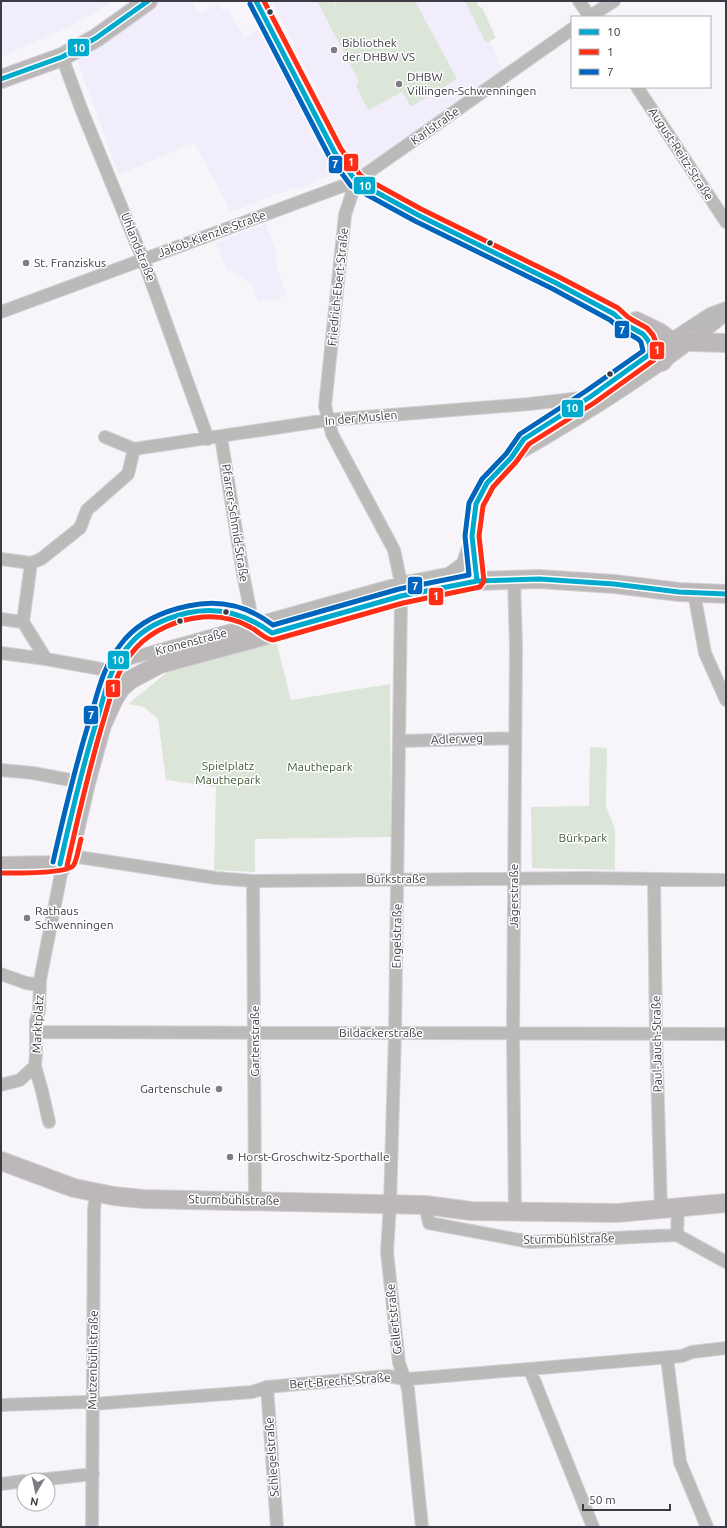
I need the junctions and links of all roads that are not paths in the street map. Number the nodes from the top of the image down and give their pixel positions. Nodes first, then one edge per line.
1 (148, 1) edge
2 (256, 1) edge
3 (579, 1) edge
4 (614, 1) edge
5 (588, 16) edge
6 (591, 16) edge
7 (571, 30) edge
8 (62, 58) junction
9 (1, 79) edge
10 (638, 88) edge
11 (356, 181) junction
12 (726, 222) edge
13 (143, 259) junction
14 (726, 308) edge
15 (1, 312) edge
16 (614, 314) junction
17 (726, 314) edge
18 (680, 339) junction
19 (726, 343) edge
20 (656, 358) junction
21 (590, 397) junction
22 (328, 420) junction
23 (105, 437) dead end
24 (221, 437) junction
25 (208, 439) junction
26 (134, 450) junction
27 (511, 458) junction
28 (472, 536) junction
29 (1, 559) edge
30 (31, 563) junction
31 (514, 580) junction
32 (477, 581) junction
33 (401, 590) junction
34 (694, 593) junction
35 (726, 594) edge
36 (250, 609) dead end
37 (1, 619) edge
38 (23, 622) junction
39 (266, 628) junction
40 (1, 653) edge
41 (46, 659) junction
42 (110, 668) junction
43 (726, 700) edge
44 (102, 725) junction
45 (515, 738) junction
46 (399, 741) junction
47 (1, 770) edge
48 (83, 782) junction
49 (64, 862) junction
50 (1, 866) edge
51 (398, 879) junction
52 (515, 879) junction
53 (654, 880) junction
54 (726, 880) edge
55 (253, 881) junction
56 (1, 974) edge
57 (40, 985) junction
58 (36, 1032) junction
59 (255, 1033) junction
60 (395, 1033) junction
61 (513, 1034) junction
62 (656, 1034) junction
63 (726, 1034) edge
64 (35, 1066) junction
65 (1, 1085) edge
66 (49, 1122) dead end
67 (1, 1161) edge
68 (96, 1193) junction
69 (255, 1200) junction
70 (726, 1203) edge
71 (390, 1204) junction
72 (425, 1205) junction
73 (670, 1208) junction
74 (515, 1213) junction
75 (677, 1235) junction
76 (726, 1262) edge
77 (726, 1348) edge
78 (667, 1358) junction
79 (530, 1370) junction
80 (404, 1379) junction
81 (267, 1387) junction
82 (94, 1404) junction
83 (1, 1405) edge
84 (92, 1474) junction
85 (56, 1478) edge
86 (16, 1483) edge
87 (1, 1484) edge
88 (92, 1527) edge
89 (277, 1527) edge
90 (422, 1527) edge
91 (593, 1527) edge
92 (707, 1527) edge

1 - 8 main road
2 - 11 main road
3 - 5 street
4 - 6 street
7 - 11 street, Karlstraße
8 - 9 main road
8 - 13 street, Uhlandstraße
10 - 12 street, August-Reitz-Straße
11 - 13 street, Jakob-Kienzle-Straße
11 - 16 main road
11 - 22 street, Friedrich-Ebert-Straße
13 - 15 street, Jakob-Kienzle-Straße
13 - 25 street, Uhlandstraße
14 - 18 street
16 - 18 main road
16 - 20 main road
17 - 18 street
18 - 19 main road
18 - 20 main road
20 - 21 street
20 - 27 street
21 - 22 street, In der Muslen
21 - 27 street
22 - 24 street, In der Muslen
22 - 33 street, Friedrich-Ebert-Straße
23 - 26 street
24 - 25 street, In der Muslen
24 - 36 street, Pfarrer-Schmid-Straße
25 - 26 street, In der Muslen
26 - 30 street
27 - 28 street
28 - 32 street
28 - 33 street, Kronenstraße
29 - 30 street
30 - 38 street
31 - 32 main road, Kronenstraße
31 - 34 main road, Kronenstraße
31 - 45 street, Jägerstraße
32 - 33 main road, Kronenstraße
33 - 39 main road, Kronenstraße
33 - 46 street, Engelstraße
34 - 35 main road, Kronenstraße
34 - 43 street
37 - 38 street
38 - 41 street
39 - 42 street, Kronenstraße
39 - 42 street, Kronenstraße
39 - 44 main road, Kronenstraße
40 - 41 street, Kronenstraße
41 - 42 street, Kronenstraße
42 - 44 street
42 - 48 street
44 - 48 main road
45 - 46 street, Adlerweg
45 - 52 street, Jägerstraße
46 - 51 street, Engelstraße
47 - 48 street
48 - 49 main road
49 - 50 main road
49 - 55 street, Bürkstraße
49 - 57 street, Marktplatz
51 - 52 street, Bürkstraße
51 - 55 street, Bürkstraße
51 - 60 street, Engelstraße
52 - 53 street, Bürkstraße
52 - 61 street, Jägerstraße
53 - 54 street, Bürkstraße
53 - 62 street, Paul-Jauch-Straße
55 - 59 street, Gartenstraße
56 - 57 street, Marktplatz
57 - 58 street, Marktplatz
58 - 59 street, Bildackerstraße
58 - 64 street, Marktplatz
59 - 60 street, Bildackerstraße
59 - 69 street, Gartenstraße
60 - 61 street, Bildackerstraße
60 - 71 street, Engelstraße
61 - 62 street, Bildackerstraße
61 - 74 street, Jägerstraße
62 - 63 street, Bildackerstraße
62 - 73 street, Paul-Jauch-Straße
64 - 65 street, Marktplatz
64 - 66 street
67 - 68 main road, Sturmbühlstraße
68 - 69 main road, Sturmbühlstraße
68 - 82 street, Mutzenbühlstraße
69 - 71 main road, Sturmbühlstraße
70 - 73 main road, Sturmbühlstraße
71 - 72 main road, Sturmbühlstraße
71 - 80 street, Gellertstraße
72 - 74 main road, Sturmbühlstraße
72 - 75 street, Sturmbühlstraße
73 - 74 main road, Sturmbühlstraße
73 - 75 street
75 - 76 street
77 - 78 street, Bert-Brecht-Straße
78 - 79 street, Bert-Brecht-Straße
78 - 92 street
79 - 80 street, Bert-Brecht-Straße
79 - 91 street
80 - 81 street, Bert-Brecht-Straße
80 - 90 street, Gellertstraße
81 - 82 street, Bert-Brecht-Straße
81 - 89 street, Schlegelstraße
82 - 83 street, Bert-Brecht-Straße
82 - 84 street, Mutzenbühlstraße
84 - 85 street
84 - 88 street, Mutzenbühlstraße
86 - 87 street

